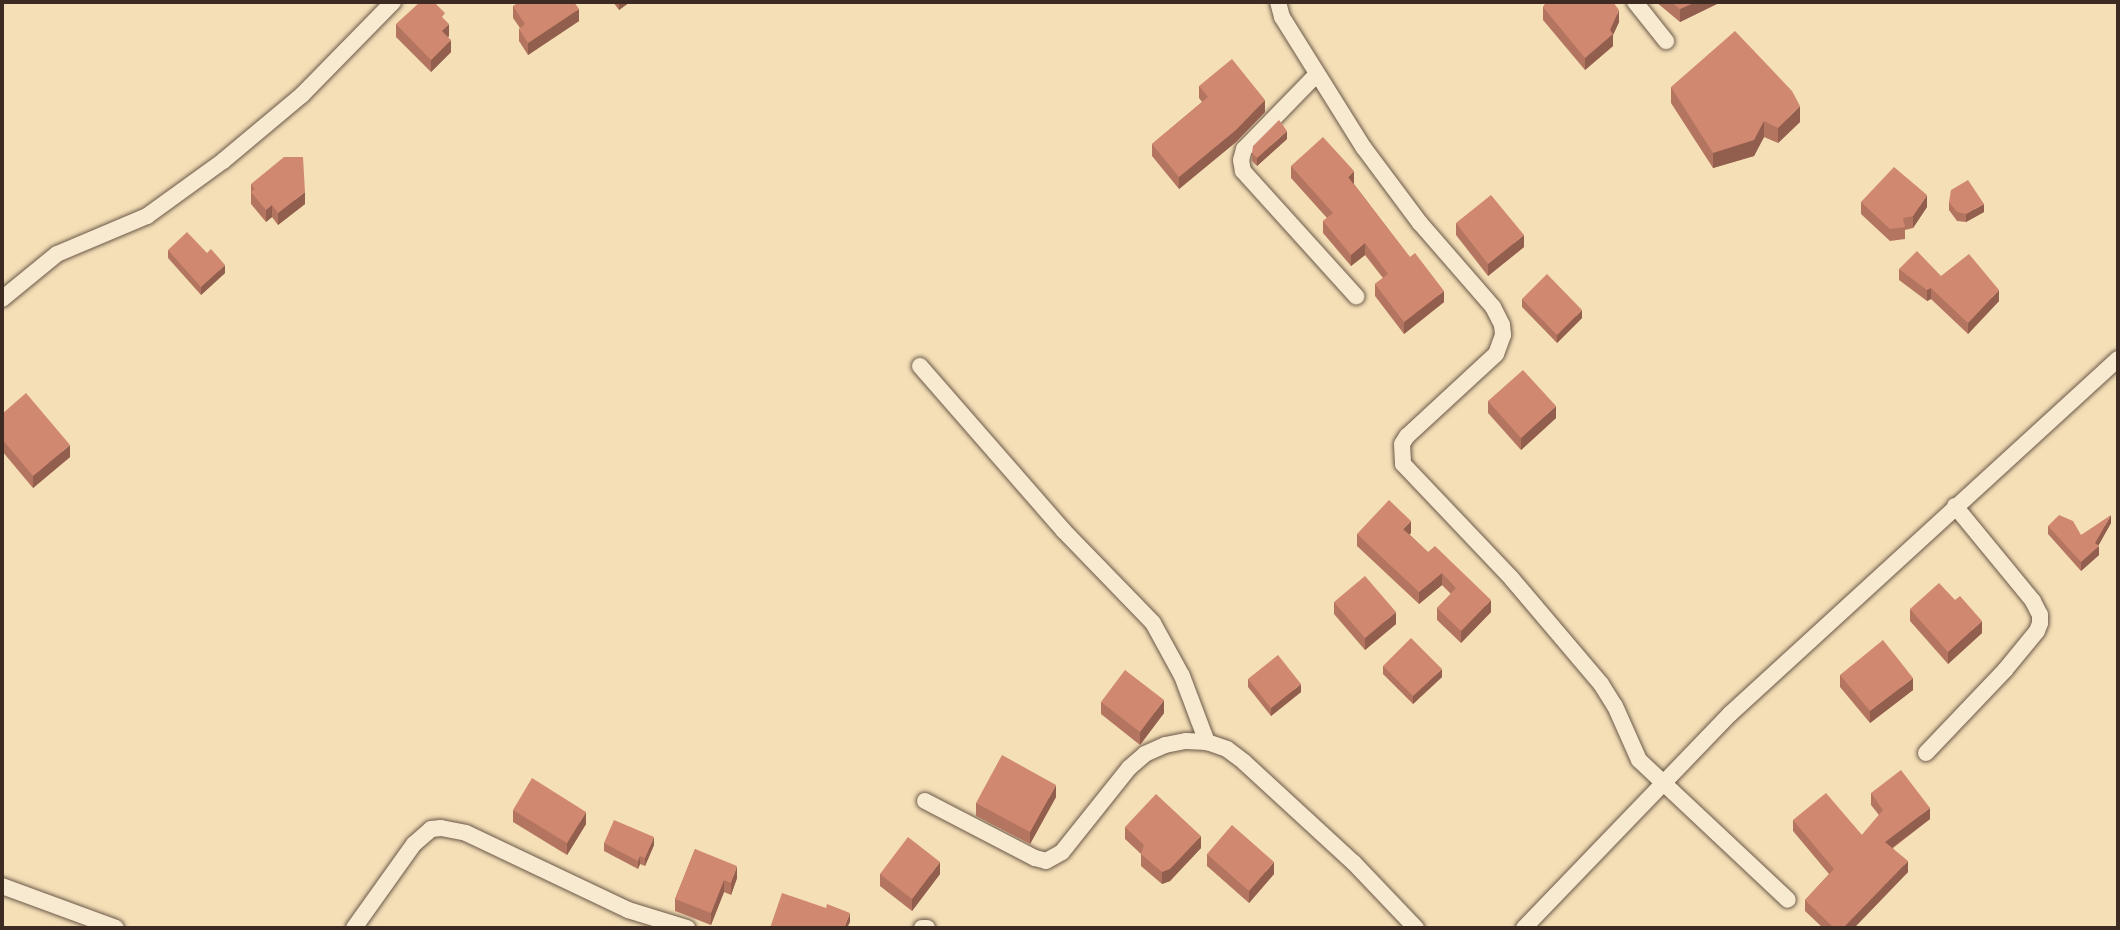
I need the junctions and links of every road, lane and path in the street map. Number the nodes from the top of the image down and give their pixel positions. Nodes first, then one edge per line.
1 (393, 2) edge
2 (1278, 2) edge
3 (1635, 2) edge
4 (1666, 41) dead end
5 (1317, 74) junction
6 (1356, 296) dead end
7 (2, 299) edge
8 (2118, 359) edge
9 (920, 366) dead end
10 (1955, 506) junction
11 (1207, 742) junction
12 (1926, 753) dead end
13 (1661, 784) junction
14 (925, 801) dead end
15 (2, 886) edge
16 (1788, 900) dead end
17 (116, 928) edge
18 (354, 928) edge
19 (687, 928) edge
20 (1416, 928) edge
21 (1524, 928) edge

1 - 7 street
2 - 5 street
3 - 4 street
5 - 6 street
5 - 13 street
8 - 10 street
9 - 11 street
10 - 12 street
10 - 13 street
11 - 14 street
11 - 20 street
13 - 16 street
13 - 21 street
15 - 17 street
18 - 19 street

